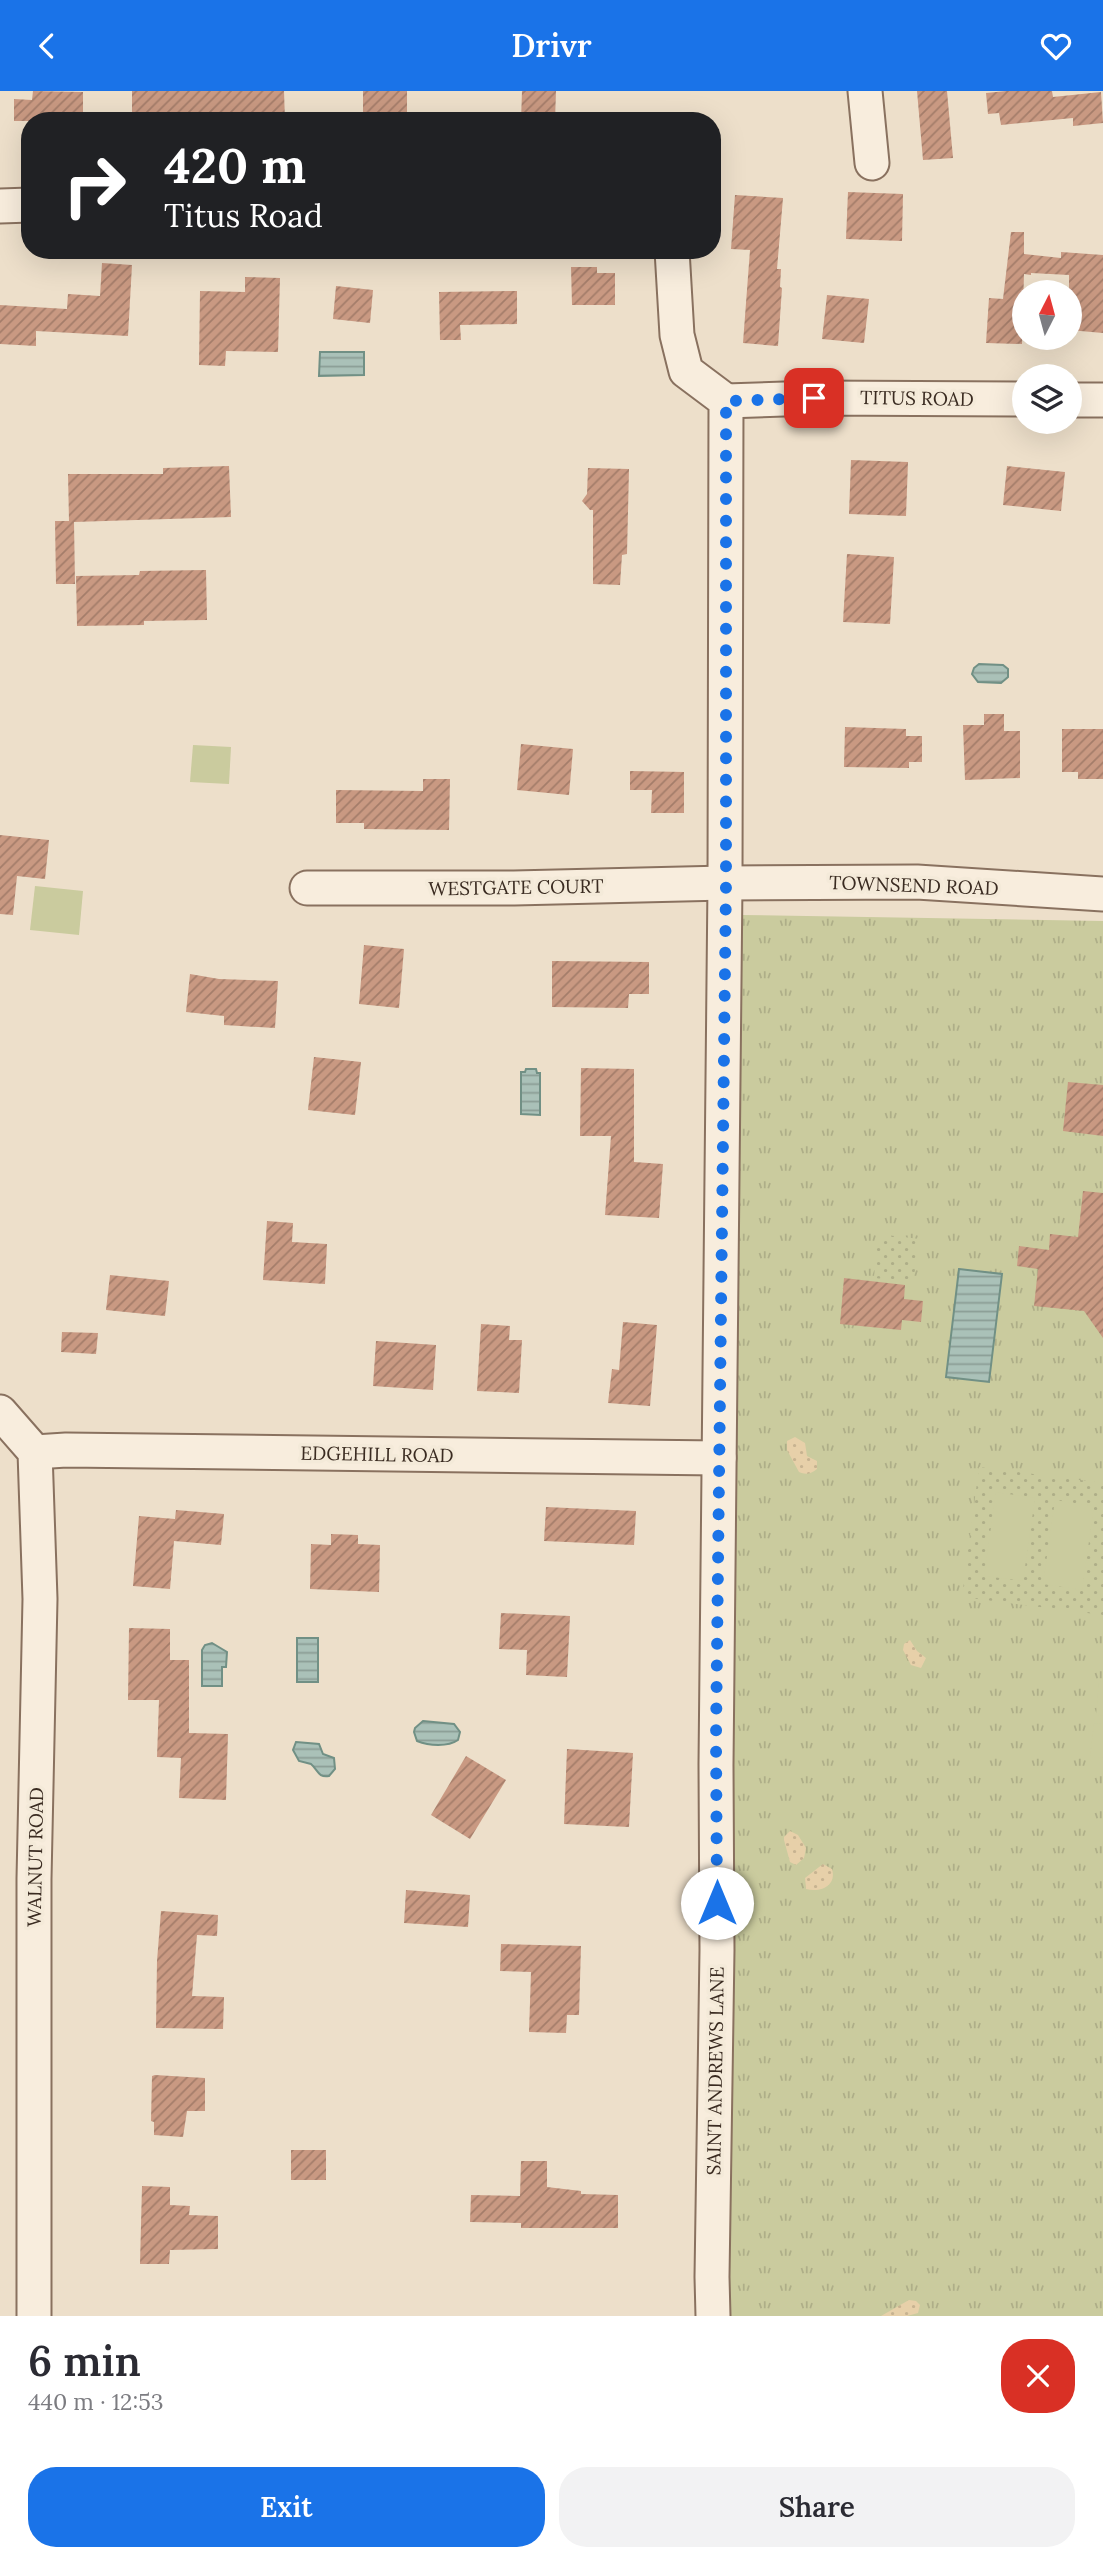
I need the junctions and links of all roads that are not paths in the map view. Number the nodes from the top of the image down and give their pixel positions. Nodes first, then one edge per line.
1 (865, 91) edge
2 (872, 163) dead end
3 (21, 205) edge
4 (0, 206) edge
5 (673, 259) edge
6 (1012, 399) edge
7 (1082, 400) edge
8 (1103, 400) edge
9 (726, 401) junction
10 (726, 883) junction
11 (307, 888) dead end
12 (1103, 894) edge
13 (0, 1412) edge
14 (36, 1452) junction
15 (719, 1458) junction
16 (34, 2316) edge
17 (713, 2316) edge

1 - 2 street
3 - 4 street
5 - 9 street
6 - 9 street, TITUS ROAD
7 - 8 street
9 - 10 street, SAINT ANDREWS LANE
10 - 11 street, WESTGATE COURT
10 - 12 street, TOWNSEND ROAD
10 - 15 street, SAINT ANDREWS LANE
13 - 14 street
14 - 15 street, EDGEHILL ROAD
14 - 16 street, WALNUT ROAD
15 - 17 street, SAINT ANDREWS LANE

